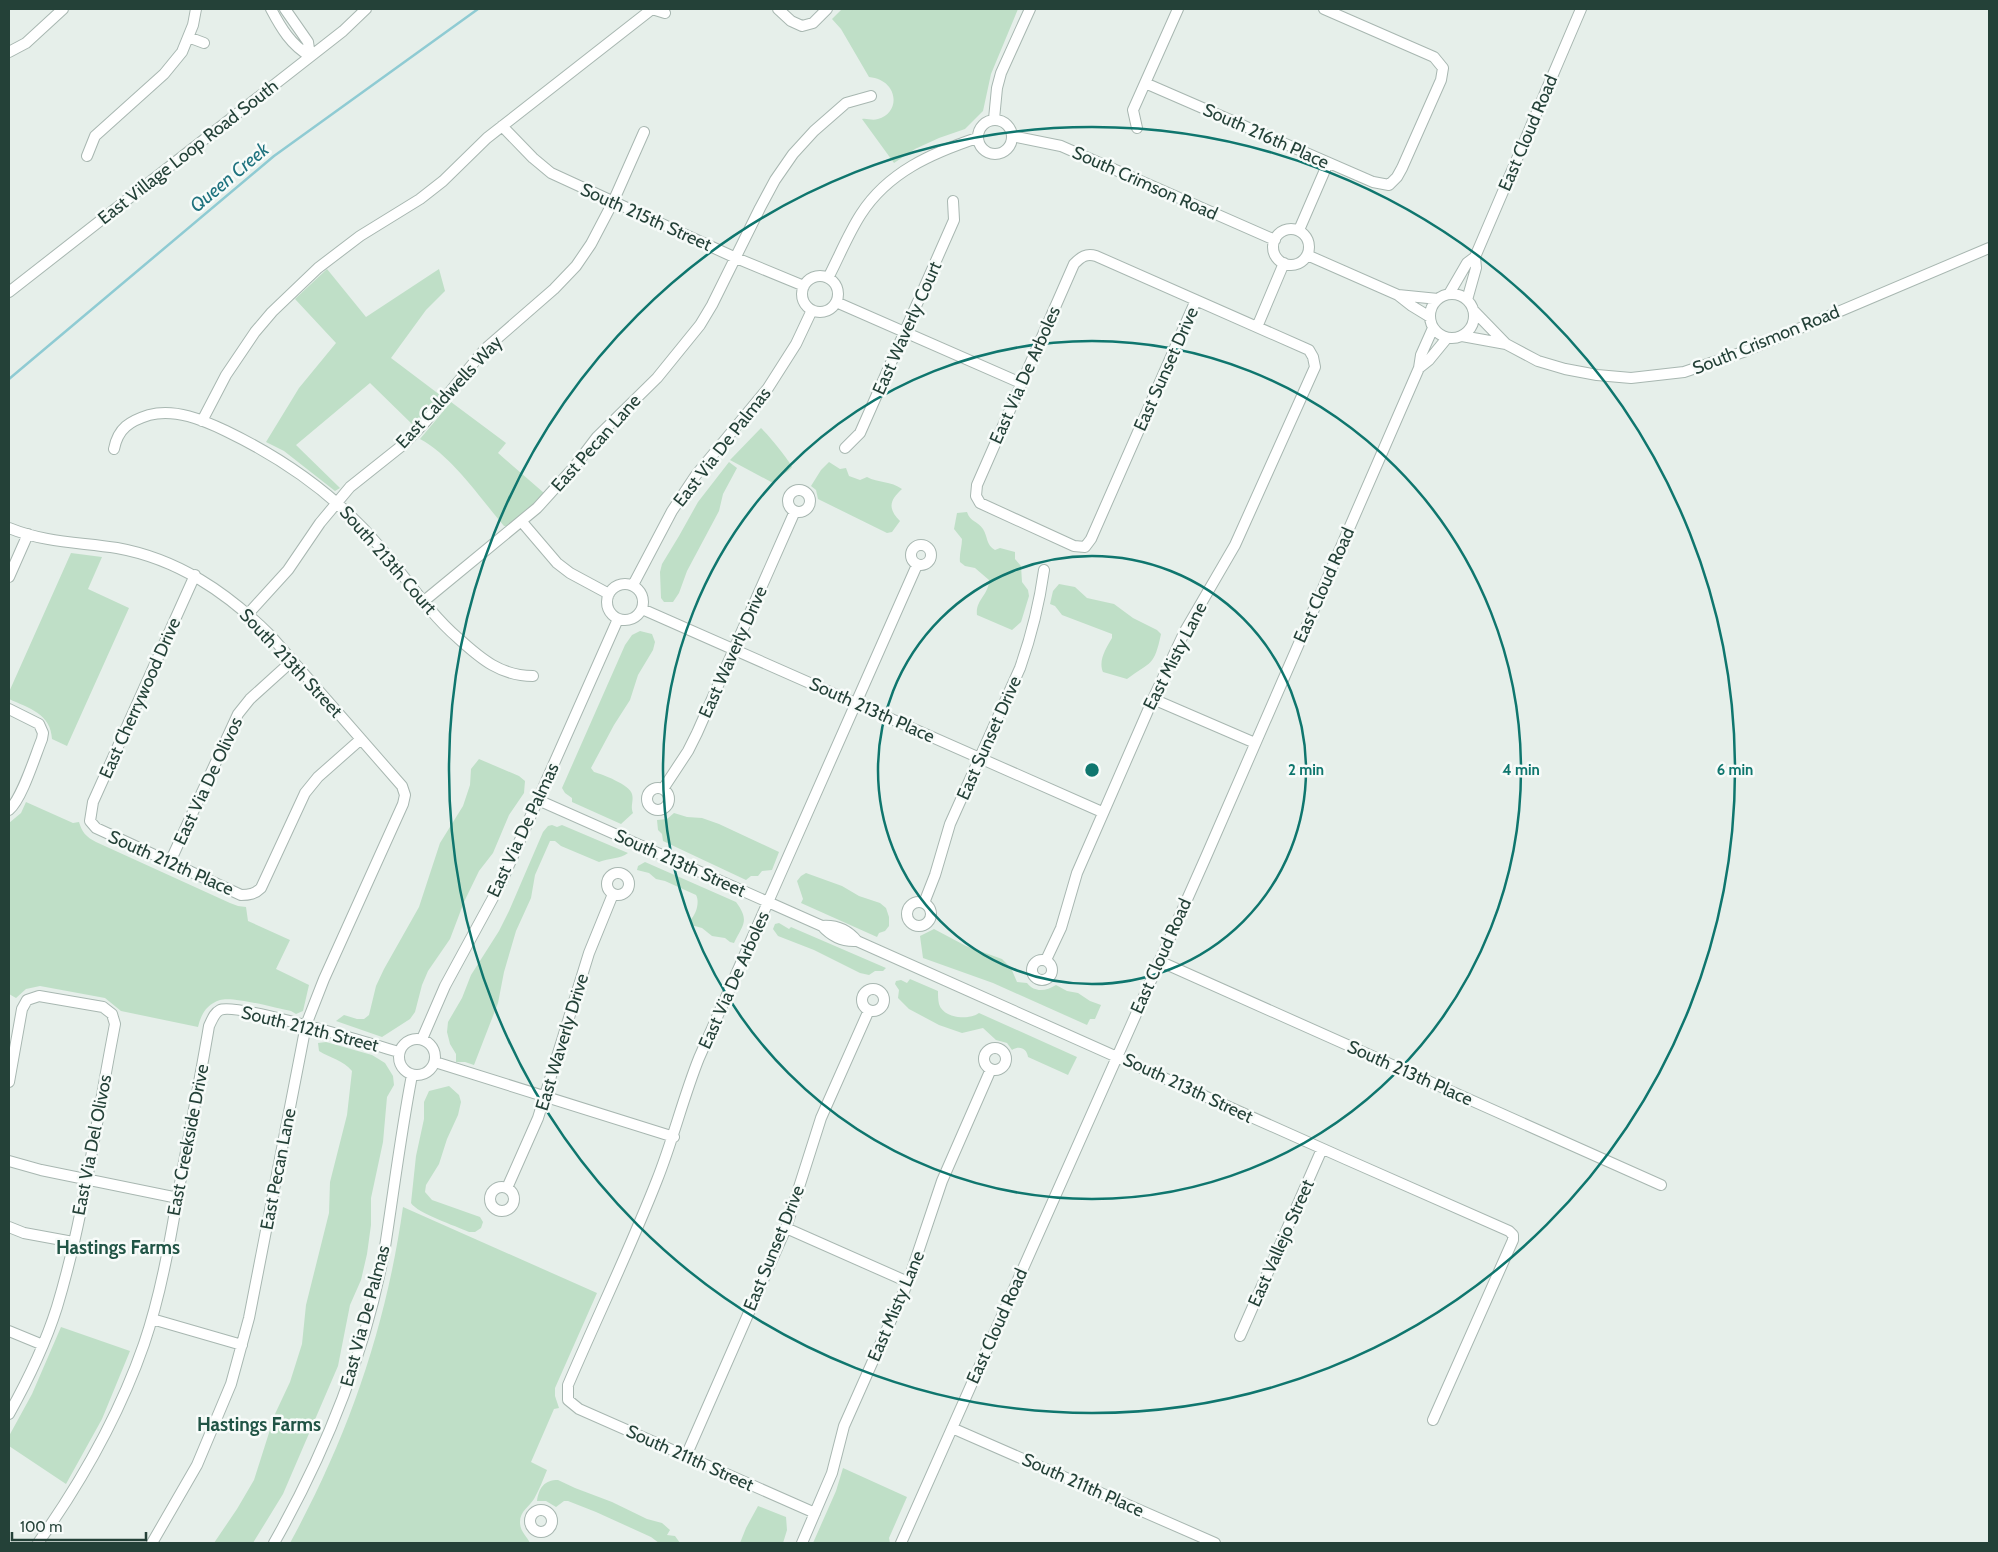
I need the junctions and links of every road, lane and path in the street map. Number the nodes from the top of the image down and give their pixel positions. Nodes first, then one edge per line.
1 (63, 9) edge
2 (196, 9) edge
3 (271, 9) edge
4 (284, 9) edge
5 (366, 9) edge
6 (778, 9) edge
7 (827, 9) edge
8 (1030, 9) edge
9 (1178, 9) edge
10 (1324, 9) edge
11 (1581, 9) edge
12 (665, 13) dead end
13 (188, 37) junction
14 (204, 44) dead end
15 (9, 52) edge
16 (310, 56) junction
17 (1145, 82) junction
18 (871, 96) dead end
19 (994, 119) junction
20 (502, 126) junction
21 (1137, 128) dead end
22 (644, 132) dead end
23 (1012, 136) junction
24 (977, 138) junction
25 (87, 156) dead end
26 (1328, 163) junction
27 (954, 201) dead end
28 (613, 202) junction
29 (1299, 230) junction
30 (1275, 240) junction
31 (1989, 248) edge
32 (1307, 255) junction
33 (1475, 257) junction
34 (736, 258) junction
35 (1284, 263) junction
36 (828, 278) junction
37 (804, 286) junction
38 (9, 292) edge
39 (1449, 294) junction
40 (1398, 295) junction
41 (1438, 299) junction
42 (1196, 300) junction
43 (1467, 300) junction
44 (836, 302) junction
45 (812, 310) junction
46 (1473, 310) junction
47 (1430, 317) junction
48 (1257, 327) junction
49 (1433, 328) junction
50 (905, 332) junction
51 (1462, 336) junction
52 (1447, 338) junction
53 (1506, 344) junction
54 (1419, 368) junction
55 (1021, 383) junction
56 (202, 421) junction
57 (845, 448) dead end
58 (114, 449) dead end
59 (976, 496) joint
60 (336, 501) junction
61 (795, 511) dead end
62 (522, 522) junction
63 (9, 528) edge
64 (28, 534) junction
65 (917, 565) dead end
66 (1044, 570) dead end
67 (195, 575) junction
68 (9, 577) edge
69 (633, 585) junction
70 (608, 594) junction
71 (424, 601) junction
72 (642, 609) junction
73 (248, 614) junction
74 (618, 619) junction
75 (734, 650) junction
76 (292, 661) junction
77 (533, 676) dead end
78 (1152, 699) junction
79 (857, 703) junction
80 (9, 709) edge
81 (361, 739) junction
82 (1255, 743) junction
83 (980, 757) junction
84 (664, 789) dead end
85 (405, 794) joint
86 (538, 800) junction
87 (9, 810) edge
88 (1102, 812) junction
89 (90, 821) joint
90 (170, 862) junction
91 (614, 894) dead end
92 (768, 902) junction
93 (924, 903) dead end
94 (1046, 960) dead end
95 (1160, 961) junction
96 (220, 1010) joint
97 (869, 1010) dead end
98 (306, 1025) junction
99 (422, 1039) junction
100 (399, 1052) junction
101 (1117, 1055) junction
102 (435, 1062) junction
103 (991, 1070) dead end
104 (412, 1075) junction
105 (9, 1082) edge
106 (545, 1097) junction
107 (674, 1137) junction
108 (1322, 1149) junction
109 (9, 1161) edge
110 (86, 1179) junction
111 (1661, 1185) dead end
112 (507, 1188) dead end
113 (178, 1198) junction
114 (9, 1227) edge
115 (786, 1228) junction
116 (73, 1242) junction
117 (908, 1282) junction
118 (152, 1319) junction
119 (9, 1330) edge
120 (1240, 1336) dead end
121 (43, 1345) junction
122 (242, 1345) junction
123 (568, 1400) joint
124 (9, 1414) edge
125 (1433, 1420) dead end
126 (952, 1428) junction
127 (686, 1456) junction
128 (815, 1513) junction
129 (545, 1531) dead end
130 (38, 1543) edge
131 (152, 1543) edge
132 (274, 1543) edge
133 (542, 1543) edge
134 (802, 1543) edge
135 (901, 1543) edge
136 (1215, 1543) edge

1 - 15 street
2 - 13 street
3 - 16 street
4 - 16 street
5 - 16 street, East Village Loop Road South
6 - 7 street
8 - 19 street
9 - 17 street
10 - 26 street, South 216th Place
11 - 33 street, East Cloud Road
12 - 20 street
13 - 14 street
13 - 25 street
16 - 38 street, East Village Loop Road South
17 - 21 street
17 - 26 street, South 216th Place
18 - 34 street, East Pecan Lane
19 - 23 street
19 - 24 street
20 - 28 street, South 215th Street
20 - 56 street
22 - 28 street, East Caldwells Way
23 - 24 street
23 - 30 street, South Crimson Road
24 - 36 street
26 - 29 street
27 - 50 street, East Waverly Court
28 - 34 street, South 215th Street
28 - 60 street, East Caldwells Way
29 - 30 street
29 - 32 street
30 - 35 street
31 - 53 street, South Crismon Road
32 - 35 street
32 - 40 street
33 - 39 street, East Cloud Road
33 - 43 street, East Cloud Road
34 - 37 street, South 215th Street
34 - 62 street, East Pecan Lane
35 - 48 street
36 - 37 street
36 - 44 street
37 - 45 street
39 - 41 street
39 - 43 street
40 - 41 street
40 - 47 street
41 - 47 street
42 - 48 street
42 - 55 street, East Via De Arboles
42 - 59 street, East Sunset Drive
43 - 46 street
44 - 45 street
44 - 50 street
45 - 69 street, East Via De Palmas
46 - 51 street
46 - 53 street, South Crismon Road
47 - 49 street
48 - 78 street, East Misty Lane
49 - 52 street
49 - 54 street, East Cloud Road
50 - 55 street
50 - 57 street, East Waverly Court
51 - 52 street
51 - 53 street, South Crismon Road
52 - 54 street, East Cloud Road
54 - 82 street, East Cloud Road
55 - 59 street, East Via De Arboles
56 - 58 street, South 213th Court
56 - 60 street, South 213th Court
60 - 71 street, South 213th Court
60 - 73 street, East Caldwells Way
61 - 75 street, East Waverly Drive
62 - 70 street
62 - 71 street, East Pecan Lane
63 - 64 street, South 213th Street
64 - 67 street, South 213th Street
64 - 68 street
65 - 79 street, East Via De Arboles
66 - 83 street, East Sunset Drive
67 - 73 street, South 213th Street
67 - 89 street, East Cherrywood Drive
69 - 70 street
69 - 72 street
70 - 74 street
71 - 77 street, South 213th Court
72 - 74 street
72 - 75 street, South 213th Place
73 - 76 street, South 213th Street
74 - 86 street, East Via De Palmas
75 - 79 street, South 213th Place
75 - 84 street, East Waverly Drive
76 - 81 street, South 213th Street
76 - 90 street, East Via De Olivos
78 - 82 street
78 - 88 street, East Misty Lane
79 - 83 street, South 213th Place
79 - 92 street, East Via De Arboles
80 - 87 street
81 - 85 street, South 213th Street
81 - 90 street, South 212th Place
82 - 95 street, East Cloud Road
83 - 88 street, South 213th Place
83 - 93 street, East Sunset Drive
85 - 98 street, East Pecan Lane
86 - 92 street, South 213th Street
86 - 99 street, East Via De Palmas
88 - 94 street, East Misty Lane
89 - 90 street, South 212th Place
91 - 106 street, East Waverly Drive
92 - 101 street, South 213th Street
92 - 107 street, East Via De Arboles
95 - 101 street, East Cloud Road
95 - 111 street, South 213th Place
96 - 98 street, South 212th Street
96 - 113 street, East Creekside Drive
97 - 115 street, East Sunset Drive
98 - 100 street, South 212th Street
98 - 122 street, East Pecan Lane
99 - 100 street
99 - 102 street
100 - 104 street
101 - 108 street, South 213th Street
101 - 126 street, East Cloud Road
102 - 104 street
102 - 106 street
103 - 117 street, East Misty Lane
104 - 132 street, East Via De Palmas
105 - 110 street, East Via Del Olivos
106 - 107 street
106 - 112 street, East Waverly Drive
107 - 123 street, East Via De Arboles
108 - 120 street, East Vallejo Street
108 - 125 street, South 213th Street
109 - 110 street
110 - 113 street
110 - 116 street, East Via Del Olivos
113 - 118 street, East Creekside Drive
114 - 116 street
115 - 117 street
115 - 127 street, East Sunset Drive
116 - 121 street, East Via Del Olivos
117 - 128 street, East Misty Lane
118 - 122 street
118 - 130 street, East Creekside Drive
119 - 121 street
121 - 124 street, East Via Del Olivos
122 - 131 street, East Pecan Lane
123 - 127 street, South 211th Street
126 - 135 street, East Cloud Road
126 - 136 street, South 211th Place
127 - 128 street, South 211th Street
128 - 134 street, East Misty Lane
129 - 133 street

